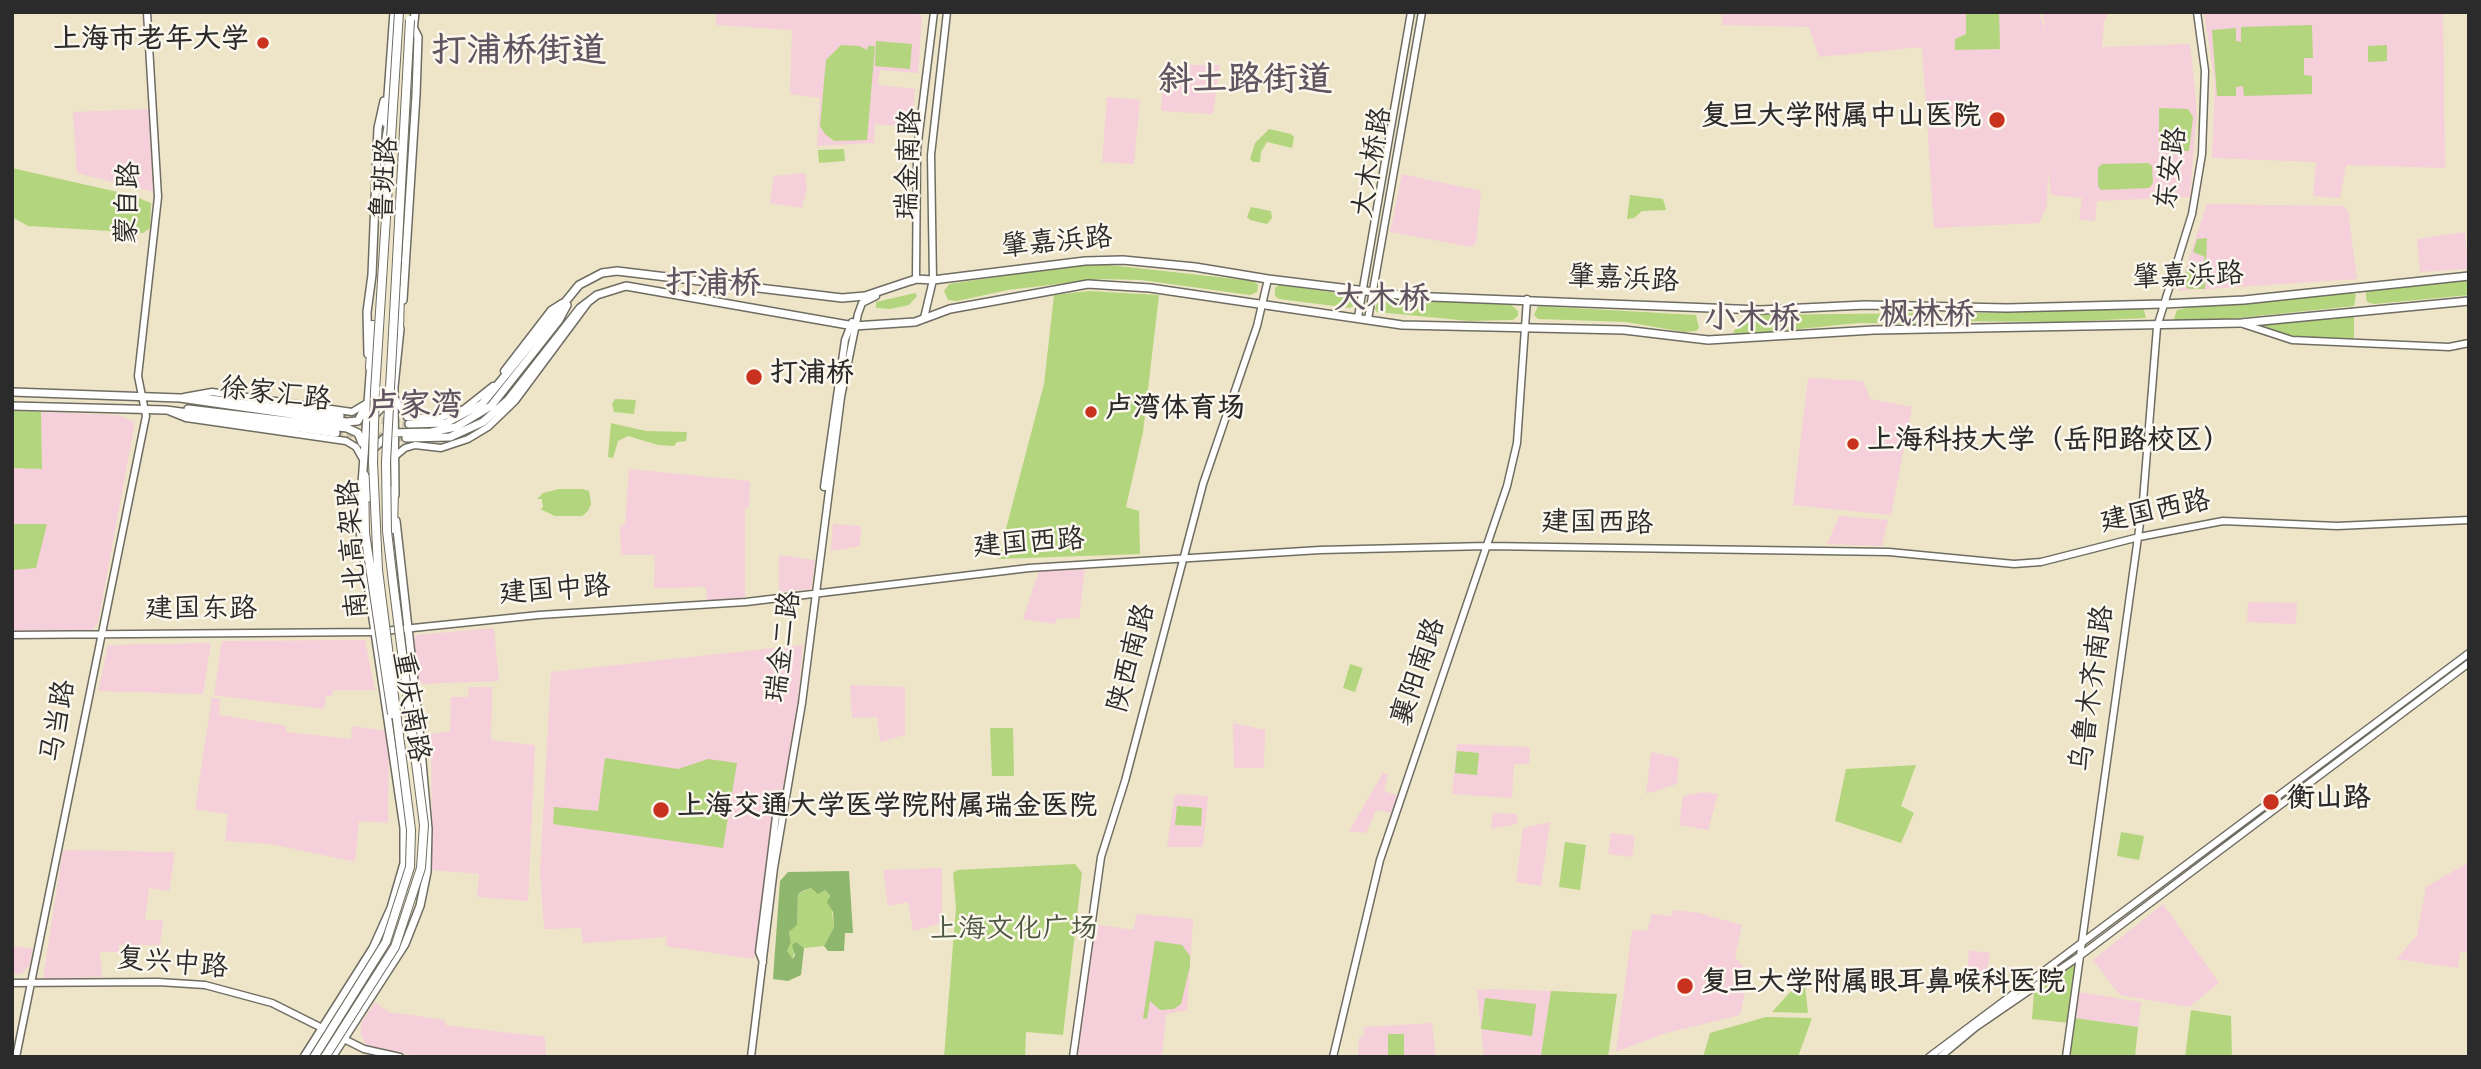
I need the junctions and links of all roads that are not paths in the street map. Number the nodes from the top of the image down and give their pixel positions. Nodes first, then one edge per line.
1 (147, 12) edge
2 (396, 12) edge
3 (933, 12) edge
4 (947, 12) edge
5 (1411, 12) edge
6 (1422, 12) edge
7 (2197, 12) edge
8 (412, 18) edge
9 (392, 38) junction
10 (410, 47) junction
11 (395, 60) junction
12 (387, 110) junction
13 (410, 184) junction
14 (401, 196) junction
15 (2469, 276) edge
16 (916, 279) junction
17 (1268, 279) junction
18 (933, 280) junction
19 (1362, 291) junction
20 (1374, 293) junction
21 (570, 298) junction
22 (1527, 299) junction
23 (2469, 301) edge
24 (587, 304) junction
25 (2164, 304) junction
26 (1263, 305) junction
27 (1358, 317) junction
28 (924, 318) junction
29 (1368, 320) junction
30 (2241, 323) junction
31 (852, 326) junction
32 (2157, 327) junction
33 (1525, 328) junction
34 (399, 332) junction
35 (2469, 343) edge
36 (370, 366) junction
37 (394, 387) junction
38 (12, 392) edge
39 (141, 395) junction
40 (180, 398) junction
41 (396, 400) junction
42 (367, 403) junction
43 (12, 406) edge
44 (146, 410) junction
45 (166, 410) junction
46 (340, 416) tunnel mouth
47 (365, 424) junction
48 (408, 424) tunnel mouth
49 (347, 428) junction
50 (395, 432) junction
51 (336, 433) tunnel mouth
52 (406, 438) tunnel mouth
53 (393, 459) junction
54 (365, 463) junction
55 (364, 475) junction
56 (394, 490) junction
57 (2469, 520) edge
58 (2138, 537) junction
59 (1486, 546) junction
60 (1184, 560) junction
61 (816, 595) junction
62 (723, 603) joint
63 (403, 628) junction
64 (391, 629) joint
65 (378, 631) junction
66 (99, 634) junction
67 (12, 635) edge
68 (2469, 653) edge
69 (2469, 663) edge
70 (413, 734) junction
71 (403, 765) junction
72 (2082, 943) junction
73 (2081, 955) junction
74 (12, 983) edge
75 (30, 983) junction
76 (324, 1028) junction
77 (343, 1040) junction
78 (16, 1057) edge
79 (304, 1057) edge
80 (314, 1057) edge
81 (326, 1057) edge
82 (332, 1057) edge
83 (400, 1057) edge
84 (751, 1057) edge
85 (1073, 1057) edge
86 (1333, 1057) edge
87 (1929, 1057) edge
88 (1940, 1057) edge
89 (2066, 1057) edge

1 - 39 street, 蒙自路
2 - 9 main road, 鲁班路
2 - 12 highway, 南北高架路, bridge
3 - 16 street, 瑞金南路
4 - 18 street, 瑞金南路
5 - 19 street, 大木桥路
6 - 20 street, 大木桥路
7 - 25 street, 东安路
8 - 10 main road, 鲁班路
8 - 13 main road, 鲁班路
8 - 34 highway, bridge
8 - 70 highway, 南北高架路, bridge
9 - 11 main road, 鲁班路
9 - 12 main road, 鲁班路
10 - 11 main road
10 - 14 main road, 鲁班路
11 - 12 main road, 鲁班路
12 - 36 highway, bridge
12 - 36 main road, 鲁班路
12 - 36 main road, 鲁班路
12 - 71 highway, 南北高架路, bridge
13 - 14 main road
13 - 34 main road, 鲁班路
14 - 34 main road, 鲁班路
15 - 25 main road, 肇嘉浜路
16 - 18 main road, 肇嘉浜路
16 - 21 main road, 肇嘉浜路
16 - 31 street
17 - 18 main road, 肇嘉浜路
17 - 19 main road, 肇嘉浜路
17 - 26 street, 陕西南路
18 - 28 street, 瑞金南路
19 - 20 main road, 肇嘉浜路
19 - 27 street, 大木桥路
20 - 22 main road, 肇嘉浜路
20 - 29 street, 大木桥路
21 - 41 street
21 - 48 main road
21 - 50 main road
22 - 25 main road, 肇嘉浜路
22 - 33 street, 襄阳南路
23 - 30 main road, 肇嘉浜路
24 - 31 main road
24 - 52 main road
24 - 53 street
25 - 32 street, 东安路
26 - 27 main road, 肇嘉浜路
26 - 28 main road, 肇嘉浜路
26 - 60 street, 陕西南路
27 - 29 main road, 肇嘉浜路
28 - 31 main road, 肇嘉浜路
29 - 33 main road, 肇嘉浜路
30 - 32 main road, 肇嘉浜路
30 - 35 street, 肇嘉浜路
31 - 61 street, 瑞金二路
32 - 33 main road, 肇嘉浜路
32 - 58 street, 乌鲁木齐南路
33 - 59 street, 襄阳南路
34 - 37 main road, 鲁班路
36 - 42 main road, 鲁班路
37 - 41 main road, 鲁班路
37 - 47 main road
38 - 39 main road, 徐家汇路
39 - 40 main road, 徐家汇路
39 - 44 street, 马当路
40 - 42 main road, 徐家汇路
40 - 46 main road
41 - 50 main road, 鲁班路
42 - 47 main road, 鲁班路
43 - 44 main road, 徐家汇路
44 - 45 main road, 徐家汇路
44 - 66 street, 马当路
45 - 49 main road, 徐家汇路
45 - 51 main road, 徐家汇路
45 - 54 street
47 - 49 main road
47 - 54 main road, 重庆南路
49 - 54 main road, 徐家汇路
50 - 53 main road, 重庆南路
50 - 54 main road
53 - 56 main road, 重庆南路
54 - 55 main road, 重庆南路
55 - 65 main road, 重庆南路
55 - 71 highway, bridge
56 - 63 main road, 重庆南路
56 - 70 highway, bridge
57 - 58 street, 建国西路
58 - 59 street, 建国西路
58 - 72 street, 乌鲁木齐南路
59 - 60 street, 建国西路
59 - 86 street, 襄阳南路
60 - 61 street, 建国西路
60 - 85 street, 陕西南路
61 - 62 street, 建国西路
61 - 84 street, 瑞金二路
62 - 63 street, 建国中路
63 - 64 street, 建国中路
63 - 77 main road, 重庆南路
64 - 65 street, 建国东路
65 - 66 street, 建国东路
65 - 76 main road, 重庆南路
66 - 67 street, 建国东路
66 - 75 street, 马当路
68 - 72 street
69 - 73 street
70 - 81 highway, 南北高架路, bridge
71 - 80 highway, 南北高架路, bridge
72 - 73 street, 乌鲁木齐南路
72 - 87 street
73 - 88 street
73 - 89 street, 乌鲁木齐南路
74 - 75 street, 复兴中路
75 - 76 street, 复兴中路
75 - 78 street, 马当路
76 - 77 street, 复兴中路
76 - 79 main road, 重庆南路
77 - 82 main road, 重庆南路
77 - 83 street, 复兴中路

